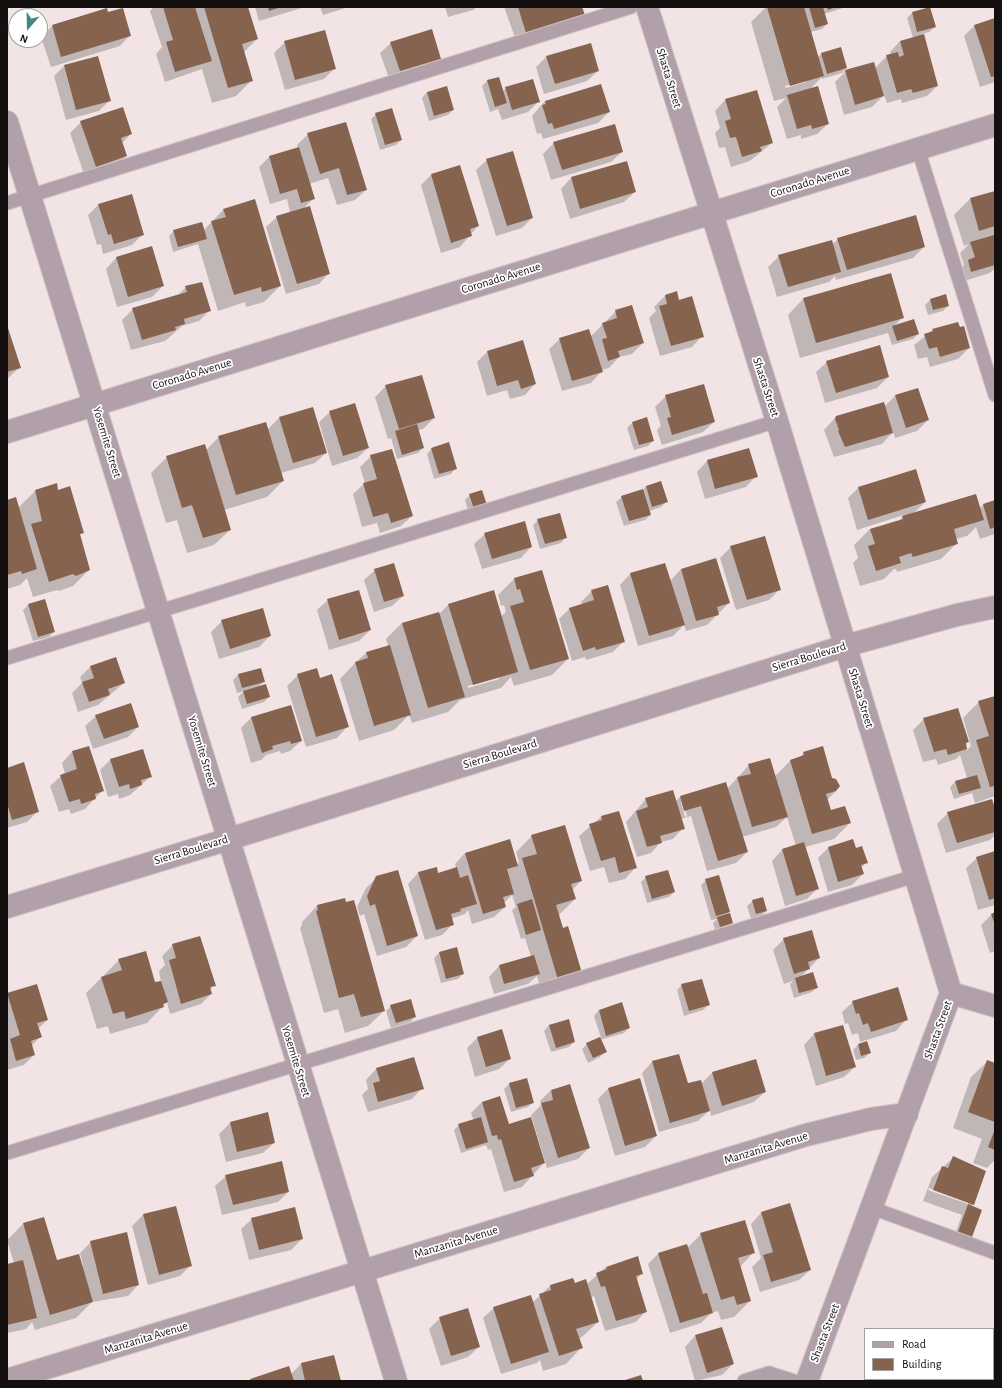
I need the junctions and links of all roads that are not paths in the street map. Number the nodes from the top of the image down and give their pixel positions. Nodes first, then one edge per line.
1 (630, 7) edge
2 (647, 7) edge
3 (7, 122) edge
4 (995, 125) edge
5 (918, 149) junction
6 (30, 196) junction
7 (7, 203) edge
8 (711, 213) junction
9 (995, 395) edge
10 (95, 404) junction
11 (777, 420) junction
12 (7, 432) edge
13 (995, 607) edge
14 (158, 611) junction
15 (845, 646) junction
16 (7, 658) edge
17 (229, 839) junction
18 (915, 876) junction
19 (7, 907) edge
20 (951, 993) junction
21 (995, 1006) edge
22 (297, 1064) junction
23 (907, 1114) junction
24 (7, 1153) edge
25 (872, 1208) junction
26 (995, 1253) edge
27 (363, 1272) junction
28 (7, 1380) edge
29 (396, 1381) edge
30 (744, 1381) edge
31 (794, 1381) edge
32 (807, 1381) edge

1 - 6 lane
2 - 8 street, Shasta Street
3 - 6 street, Yosemite Street
4 - 5 street, Coronado Avenue
5 - 8 street, Coronado Avenue
5 - 9 lane
6 - 7 lane
6 - 10 street, Yosemite Street
8 - 10 street, Coronado Avenue
8 - 11 street, Shasta Street
10 - 12 street, Coronado Avenue
10 - 14 street, Yosemite Street
11 - 14 lane
11 - 15 street, Shasta Street
13 - 15 street, Sierra Boulevard
14 - 16 lane
14 - 17 street, Yosemite Street
15 - 17 street, Sierra Boulevard
15 - 18 street, Shasta Street
17 - 19 street, Sierra Boulevard
17 - 22 street, Yosemite Street
18 - 20 street, Shasta Street
18 - 22 lane
20 - 21 street
20 - 23 street, Shasta Street
22 - 24 lane
22 - 27 street, Yosemite Street
23 - 25 street, Shasta Street
23 - 27 street, Manzanita Avenue
25 - 26 lane
25 - 32 street, Shasta Street
27 - 28 street, Manzanita Avenue
27 - 29 street, Yosemite Street
30 - 31 lane

